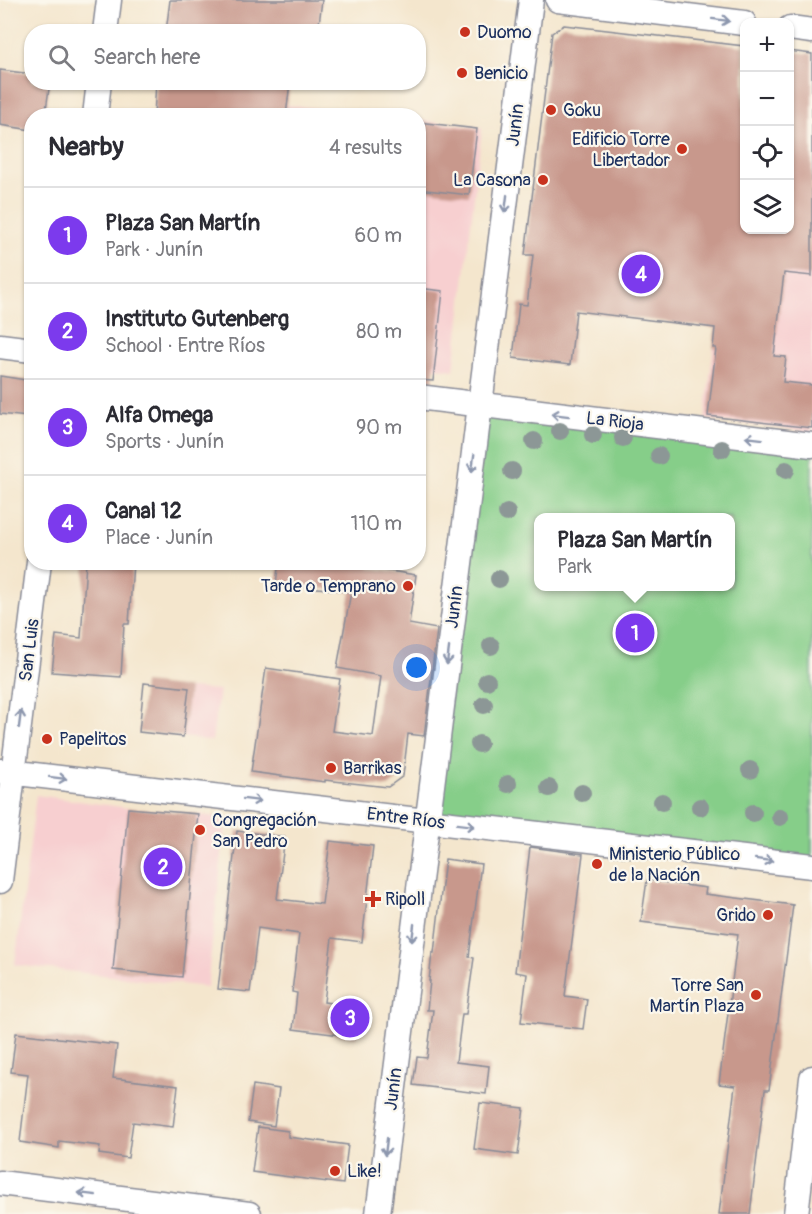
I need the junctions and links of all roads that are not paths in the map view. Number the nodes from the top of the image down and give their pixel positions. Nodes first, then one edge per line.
1 (109, 0) edge
2 (531, 0) edge
3 (558, 0) edge
4 (740, 23) edge
5 (106, 24) edge
6 (794, 29) edge
7 (812, 31) edge
8 (98, 90) edge
9 (96, 108) edge
10 (0, 346) edge
11 (24, 349) edge
12 (426, 398) edge
13 (481, 405) junction
14 (812, 445) edge
15 (38, 570) edge
16 (7, 772) edge
17 (427, 820) junction
18 (812, 866) edge
19 (0, 881) edge
20 (812, 1078) edge
21 (0, 1183) edge
22 (249, 1214) edge
23 (378, 1214) edge
24 (796, 1214) edge

1 - 5 street
2 -> 13 street, Junín
3 -> 4 street
6 - 7 street
8 - 9 street
10 - 11 street
12 - 13 street, La Rioja
14 -> 13 street, La Rioja
13 -> 17 street, Junín
16 -> 15 street, San Luis
16 -> 17 street, Entre Ríos
16 - 19 street, San Luis
17 -> 18 street, Entre Ríos
17 -> 23 street, Junín
20 - 24 street
22 -> 21 street

